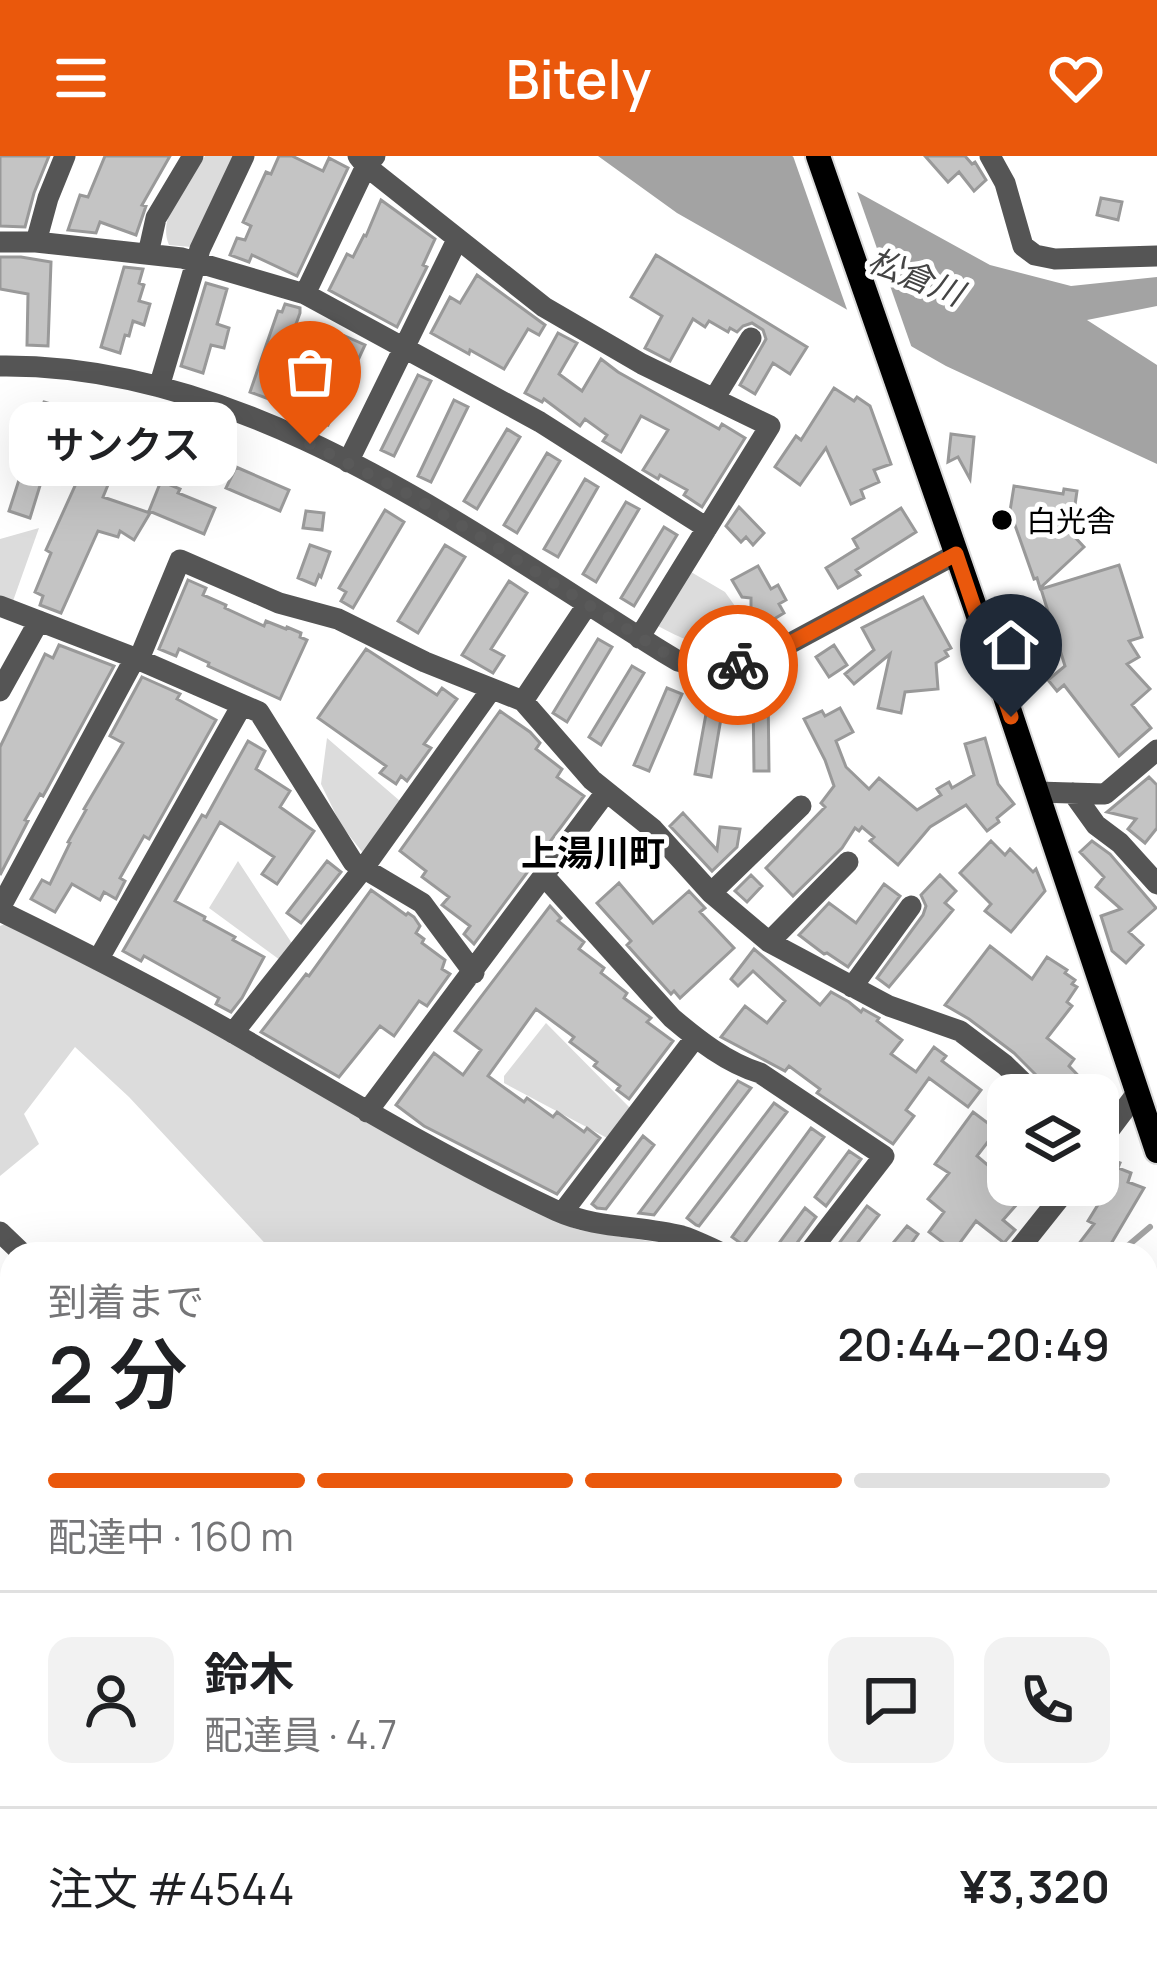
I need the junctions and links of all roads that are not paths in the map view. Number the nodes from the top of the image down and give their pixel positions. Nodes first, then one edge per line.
1 (65, 156) edge
2 (194, 156) edge
3 (244, 156) edge
4 (818, 156) edge
5 (990, 156) edge
6 (366, 159) edge
7 (457, 240) junction
8 (0, 242) edge
9 (36, 242) junction
10 (148, 254) junction
11 (1157, 256) edge
12 (195, 262) junction
13 (305, 294) junction
14 (751, 338) dead end
15 (404, 346) junction
16 (0, 366) edge
17 (159, 387) junction
18 (714, 399) junction
19 (348, 462) junction
20 (707, 528) junction
21 (956, 554) junction
22 (586, 605) junction
23 (0, 606) edge
24 (40, 621) junction
25 (639, 638) junction
26 (137, 658) junction
27 (491, 690) junction
28 (0, 692) edge
29 (523, 701) junction
30 (242, 705) junction
31 (1157, 750) edge
32 (606, 792) junction
33 (1037, 792) junction
34 (1073, 793) junction
35 (801, 806) dead end
36 (848, 862) dead end
37 (363, 869) junction
38 (544, 876) junction
39 (1157, 884) edge
40 (711, 892) junction
41 (911, 906) dead end
42 (0, 909) edge
43 (769, 942) junction
44 (98, 959) junction
45 (474, 973) junction
46 (852, 987) junction
47 (233, 1033) junction
48 (695, 1038) junction
49 (1015, 1074) edge
50 (1147, 1106) edge
51 (367, 1112) junction
52 (1119, 1128) edge
53 (1157, 1151) edge
54 (1053, 1206) edge
55 (562, 1213) junction
56 (696, 1242) edge
57 (817, 1242) edge
58 (1025, 1242) edge

1 - 9 street
2 - 10 street
3 - 12 street
4 - 21 main road
5 - 11 street
6 - 7 street
6 - 13 street
7 - 15 street
7 - 18 street
8 - 9 street
9 - 10 street
10 - 12 street
12 - 13 street
12 - 17 street
13 - 15 street
14 - 18 street
15 - 19 street
15 - 20 street
16 - 17 street
17 - 19 street
18 - 20 street
19 - 22 street
20 - 25 street
21 - 25 street
21 - 33 main road
22 - 25 street
22 - 29 street
23 - 24 street
24 - 26 street
24 - 28 street
26 - 27 street
26 - 30 street
26 - 42 street
27 - 29 street
27 - 37 street
29 - 32 street
30 - 37 street
30 - 44 street
31 - 34 street
32 - 38 street
32 - 40 street
33 - 34 street
33 - 50 main road
34 - 39 street
35 - 40 street
36 - 43 street
37 - 45 street
37 - 47 street
38 - 45 street
38 - 48 street
40 - 43 street
41 - 46 street
42 - 44 street
43 - 46 street
44 - 47 street
45 - 51 street
46 - 49 street
47 - 51 street
48 - 55 street
48 - 57 street
50 - 52 street
50 - 53 main road
51 - 55 street
54 - 58 street
55 - 56 street

